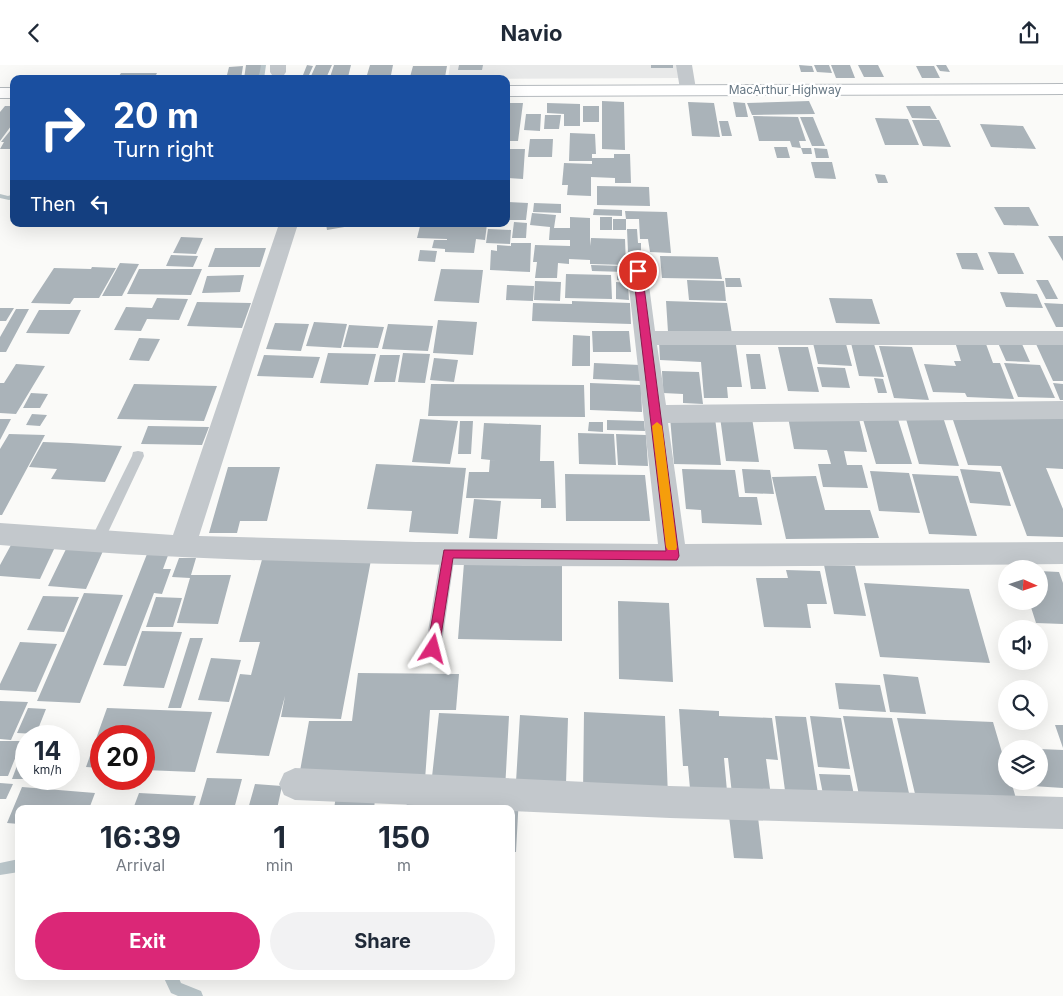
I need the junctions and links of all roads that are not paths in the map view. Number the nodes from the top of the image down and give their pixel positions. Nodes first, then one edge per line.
1 (684, 65) edge
2 (688, 89) junction
3 (1063, 89) edge
4 (510, 91) edge
5 (287, 227) edge
6 (638, 271) dead end
7 (646, 338) junction
8 (1063, 338) edge
9 (1063, 410) edge
10 (655, 414) junction
11 (138, 456) dead end
12 (0, 534) edge
13 (96, 543) junction
14 (183, 545) junction
15 (448, 553) junction
16 (1063, 553) edge
17 (673, 556) junction
18 (433, 649) dead end
19 (295, 784) dead end
20 (1063, 813) edge

1 - 2 street
2 - 3 highway, MacArthur Highway
2 - 4 highway, MacArthur Highway
5 - 14 street
6 - 7 street
7 - 8 street
7 - 10 street
9 - 10 street
10 - 17 street
11 - 13 lane
12 - 13 street
13 - 14 street
14 - 15 street
15 - 17 street
15 - 18 lane
16 - 17 street
19 - 20 street

